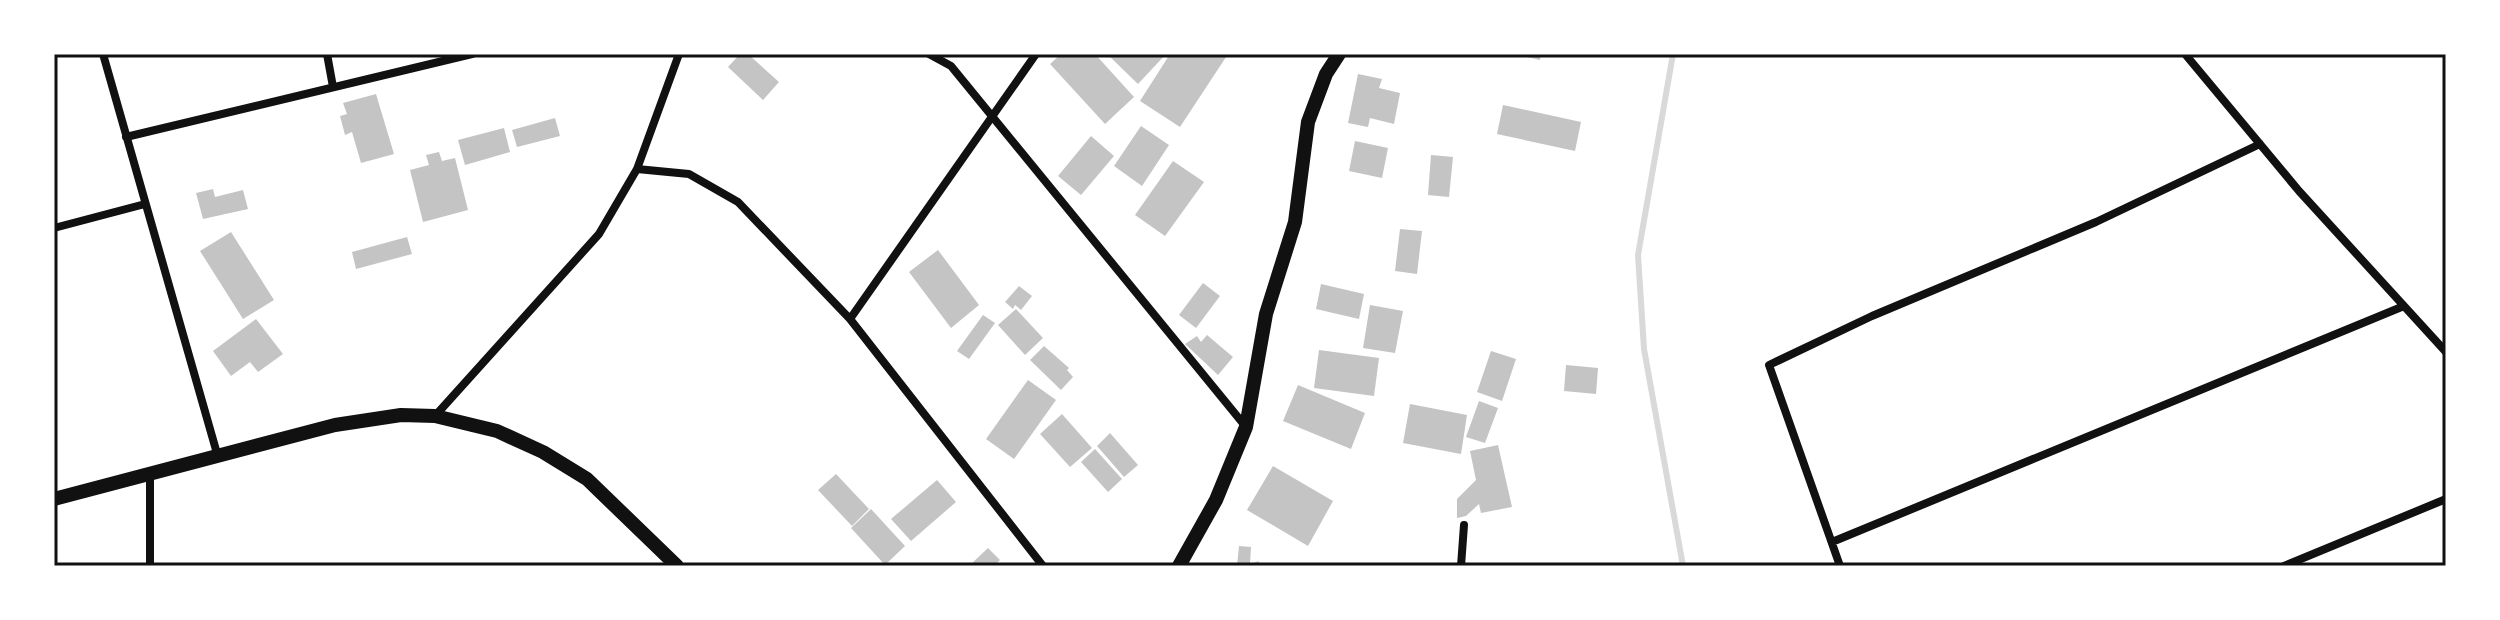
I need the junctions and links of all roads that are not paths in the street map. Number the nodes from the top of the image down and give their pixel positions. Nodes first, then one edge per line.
1 (103, 54) edge
2 (327, 54) edge
3 (472, 54) edge
4 (679, 54) edge
5 (929, 54) edge
6 (1036, 54) edge
7 (1339, 54) edge
8 (2185, 54) edge
9 (333, 87) junction
10 (993, 118) junction
11 (126, 137) junction
12 (2260, 144) junction
13 (637, 169) junction
14 (145, 204) junction
15 (54, 228) edge
16 (2404, 306) junction
17 (850, 319) junction
18 (2446, 352) edge
19 (435, 416) junction
20 (1246, 427) junction
21 (218, 457) junction
22 (150, 474) junction
23 (54, 499) edge
24 (2446, 499) edge
25 (1464, 525) dead end
26 (1832, 542) junction
27 (150, 566) edge
28 (677, 566) edge
29 (1043, 566) edge
30 (1179, 566) edge
31 (1461, 566) edge
32 (1840, 566) edge
33 (2284, 566) edge

1 - 11 street
2 - 9 street
3 - 9 street
4 - 13 street
5 - 10 street
6 - 10 street
7 - 20 street
8 - 12 street
9 - 11 street
10 - 17 street
10 - 20 street
11 - 14 street
12 - 16 street
12 - 26 street
13 - 17 street
13 - 19 street
14 - 15 street
14 - 21 street
16 - 18 street
16 - 26 street
17 - 29 street
19 - 21 street
19 - 28 street
20 - 30 street
21 - 22 street
22 - 23 street
22 - 27 street
24 - 33 street
25 - 31 street
26 - 32 street

